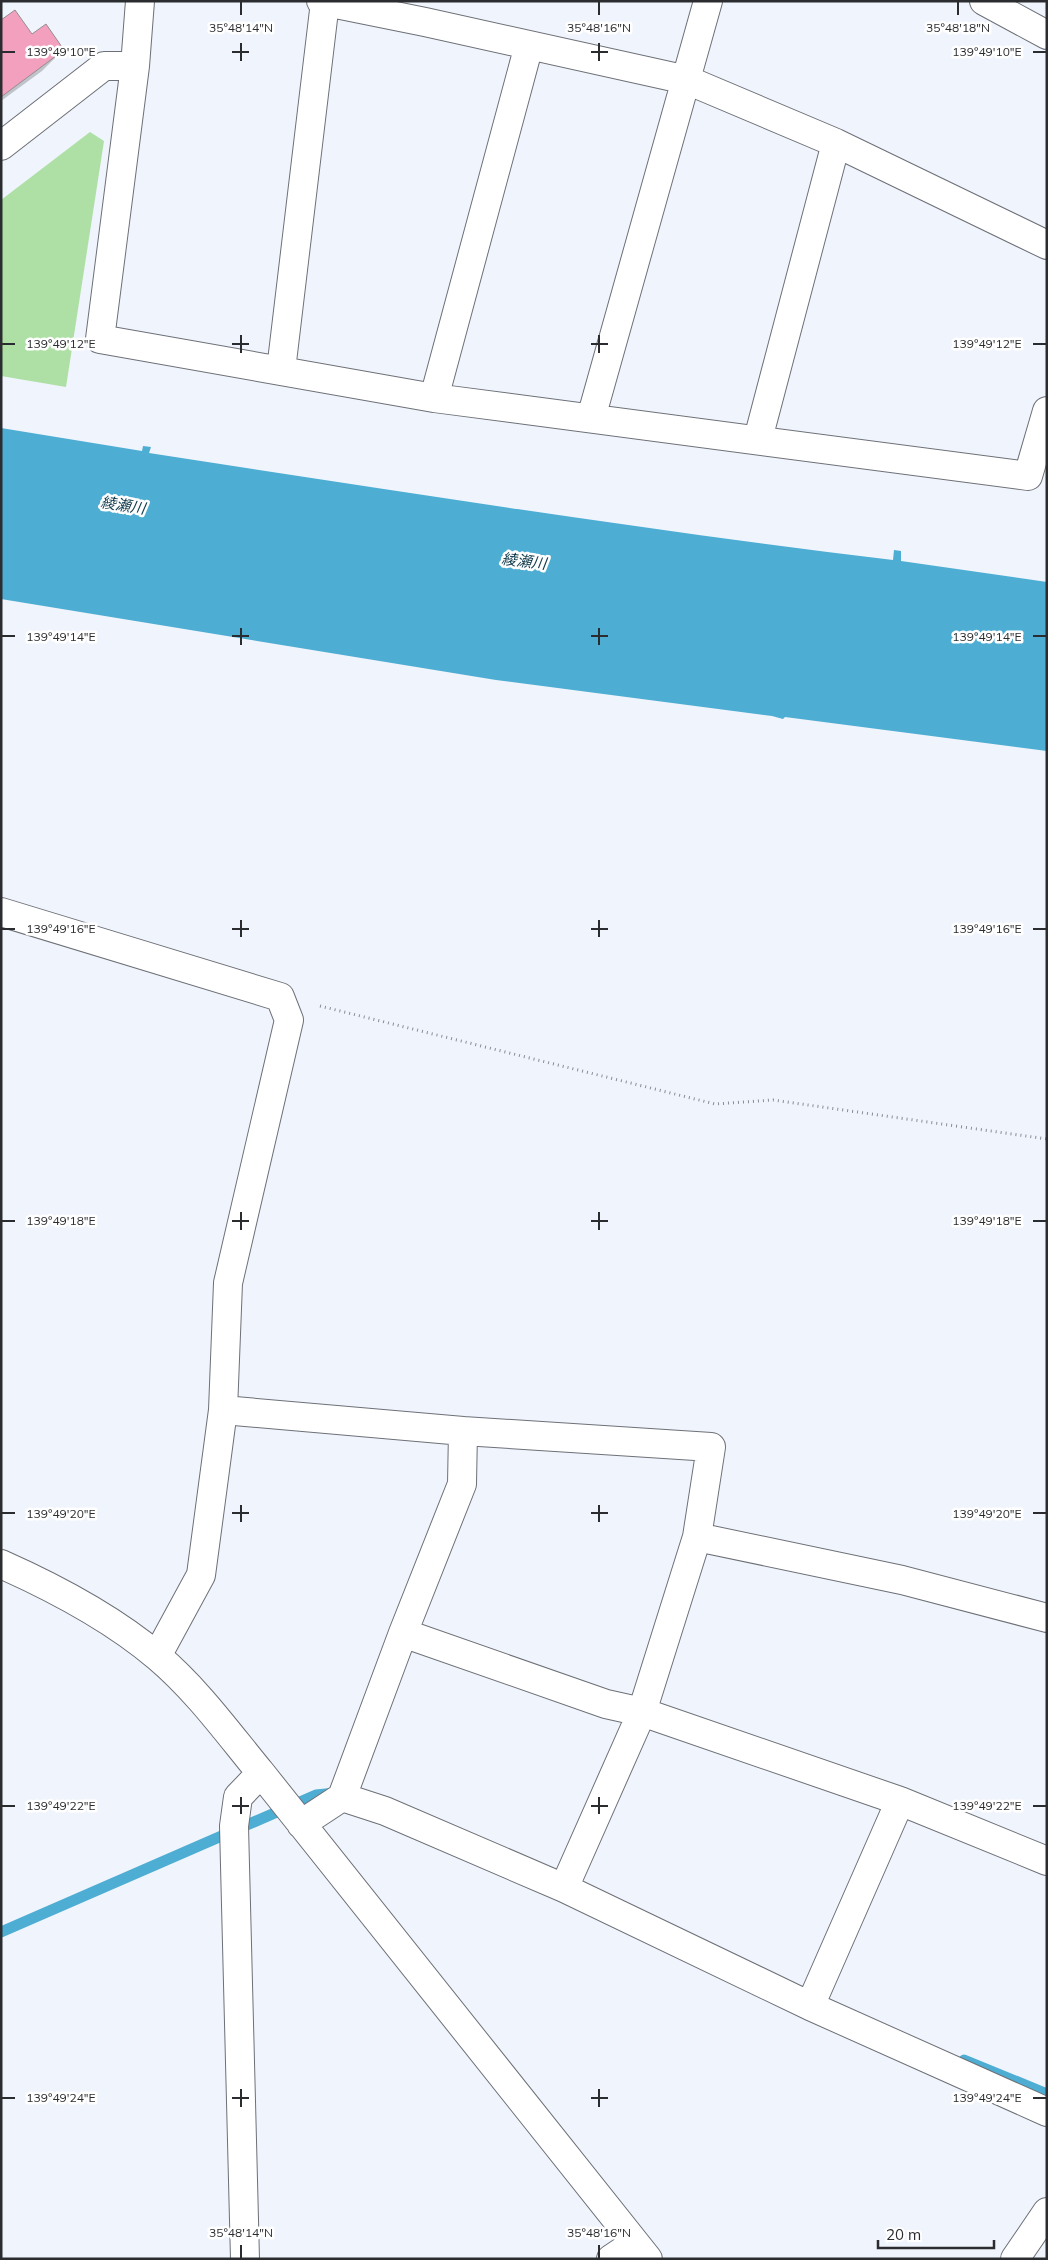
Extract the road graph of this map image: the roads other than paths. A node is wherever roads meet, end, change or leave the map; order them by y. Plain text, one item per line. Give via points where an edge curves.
1 (140, 1) edge
2 (708, 1) edge
3 (984, 1) edge
4 (323, 2) edge
5 (427, 11) edge
6 (1047, 35) edge
7 (529, 45) junction
8 (135, 66) junction
9 (687, 80) junction
10 (836, 143) junction
11 (1, 146) edge
12 (1047, 245) edge
13 (281, 370) junction
14 (434, 398) junction
15 (1047, 411) edge
16 (591, 418) junction
17 (758, 439) junction
18 (1037, 477) edge
19 (1, 912) edge
20 (223, 1410) junction
21 (463, 1431) junction
22 (697, 1537) junction
23 (1, 1564) edge
24 (1047, 1618) edge
25 (403, 1633) junction
26 (157, 1656) junction
27 (642, 1712) junction
28 (261, 1773) junction
29 (342, 1797) junction
30 (900, 1801) junction
31 (301, 1824) junction
32 (1047, 1861) edge
33 (564, 1888) junction
34 (810, 2006) junction
35 (1047, 2112) edge
36 (1047, 2212) edge
37 (642, 2251) edge
38 (245, 2259) edge
39 (611, 2259) edge
40 (1015, 2259) edge

1 - 8 street
2 - 9 street
3 - 6 street
4 - 5 street
4 - 13 street
5 - 7 street
7 - 9 street
7 - 14 street
8 - 11 street via 104,66
8 - 13 street via 100,339
9 - 10 street
9 - 16 street
10 - 12 street
10 - 17 street
13 - 14 street
14 - 16 street
15 - 18 street
16 - 17 street
17 - 18 street
19 - 20 street via 280,996 288,1020 228,1283
20 - 21 street
20 - 26 street via 201,1575
21 - 22 street via 711,1448
21 - 25 street via 462,1484
22 - 24 street via 902,1580
22 - 27 street
23 - 26 street via 103,1617
25 - 27 street via 606,1704
25 - 29 street
26 - 28 street via 198,1696
27 - 30 street
27 - 33 street
28 - 31 street
28 - 38 street via 238,1797 234,1826
29 - 31 street
29 - 33 street via 385,1810
30 - 32 street
30 - 34 street
31 - 37 street
33 - 34 street
34 - 35 street
36 - 40 street
37 - 39 street

